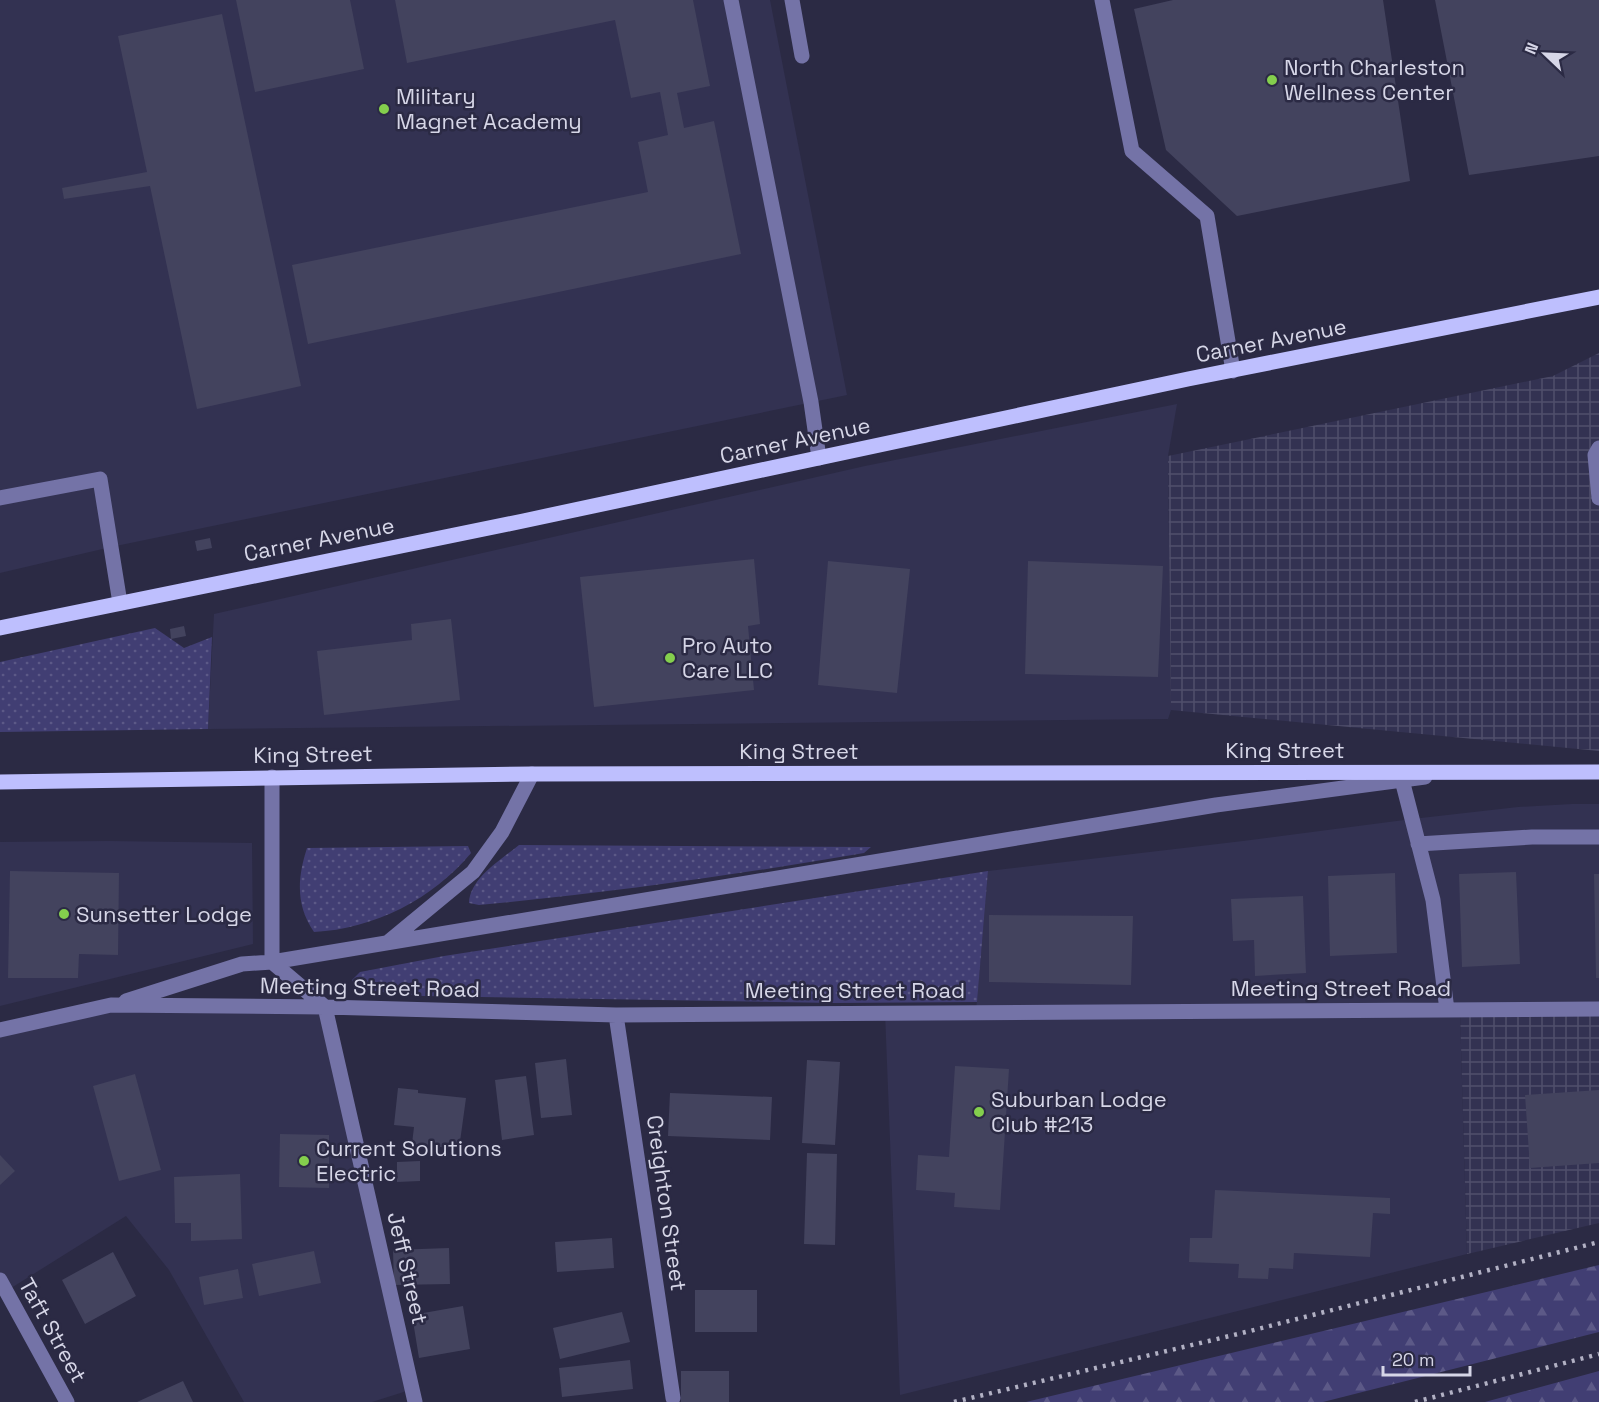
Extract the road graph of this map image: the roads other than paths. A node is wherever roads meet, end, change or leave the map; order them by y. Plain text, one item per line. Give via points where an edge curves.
1 (731, 0) edge
2 (792, 0) edge
3 (1102, 0) edge
4 (802, 56) dead end
5 (1599, 297) edge
6 (1233, 370) junction
7 (1599, 448) edge
8 (819, 458) junction
9 (0, 498) edge
10 (1599, 498) edge
11 (120, 603) junction
12 (0, 628) edge
13 (1576, 771) junction
14 (1599, 772) edge
15 (532, 774) junction
16 (272, 777) junction
17 (1402, 780) junction
18 (0, 782) edge
19 (1599, 837) edge
20 (1418, 844) junction
21 (387, 943) junction
22 (272, 962) junction
23 (111, 1005) junction
24 (325, 1007) junction
25 (1599, 1009) edge
26 (1447, 1010) junction
27 (616, 1015) junction
28 (0, 1030) edge
29 (0, 1280) edge
30 (673, 1398) dead end
31 (67, 1402) edge
32 (416, 1402) edge

1 - 8 street
2 - 4 street
3 - 6 street via 1132,151 1207,216
5 - 6 main road, Carner Avenue
6 - 8 main road, Carner Avenue
7 - 10 street via 1595,455
8 - 11 main road, Carner Avenue
9 - 11 street via 99,479
11 - 12 main road, Carner Avenue
13 - 14 main road, King Street
13 - 15 main road, King Street
13 - 17 street, Meeting Street Road via 1456,774
15 - 16 main road, King Street
15 - 21 street via 502,832 473,872
16 - 18 main road, King Street
16 - 22 street
17 - 20 street
17 - 21 street, Meeting Street Road via 1216,805
19 - 20 street
20 - 26 street via 1433,900
21 - 22 street, Meeting Street Road
22 - 23 street, Meeting Street Road via 242,964
22 - 24 street
23 - 24 street, Meeting Street Road
23 - 28 street, Meeting Street Road
24 - 27 street, Meeting Street Road
24 - 32 street, Jeff Street
25 - 26 street, Meeting Street Road
26 - 27 street, Meeting Street Road
27 - 30 street, Creighton Street
29 - 31 street, Taft Street

